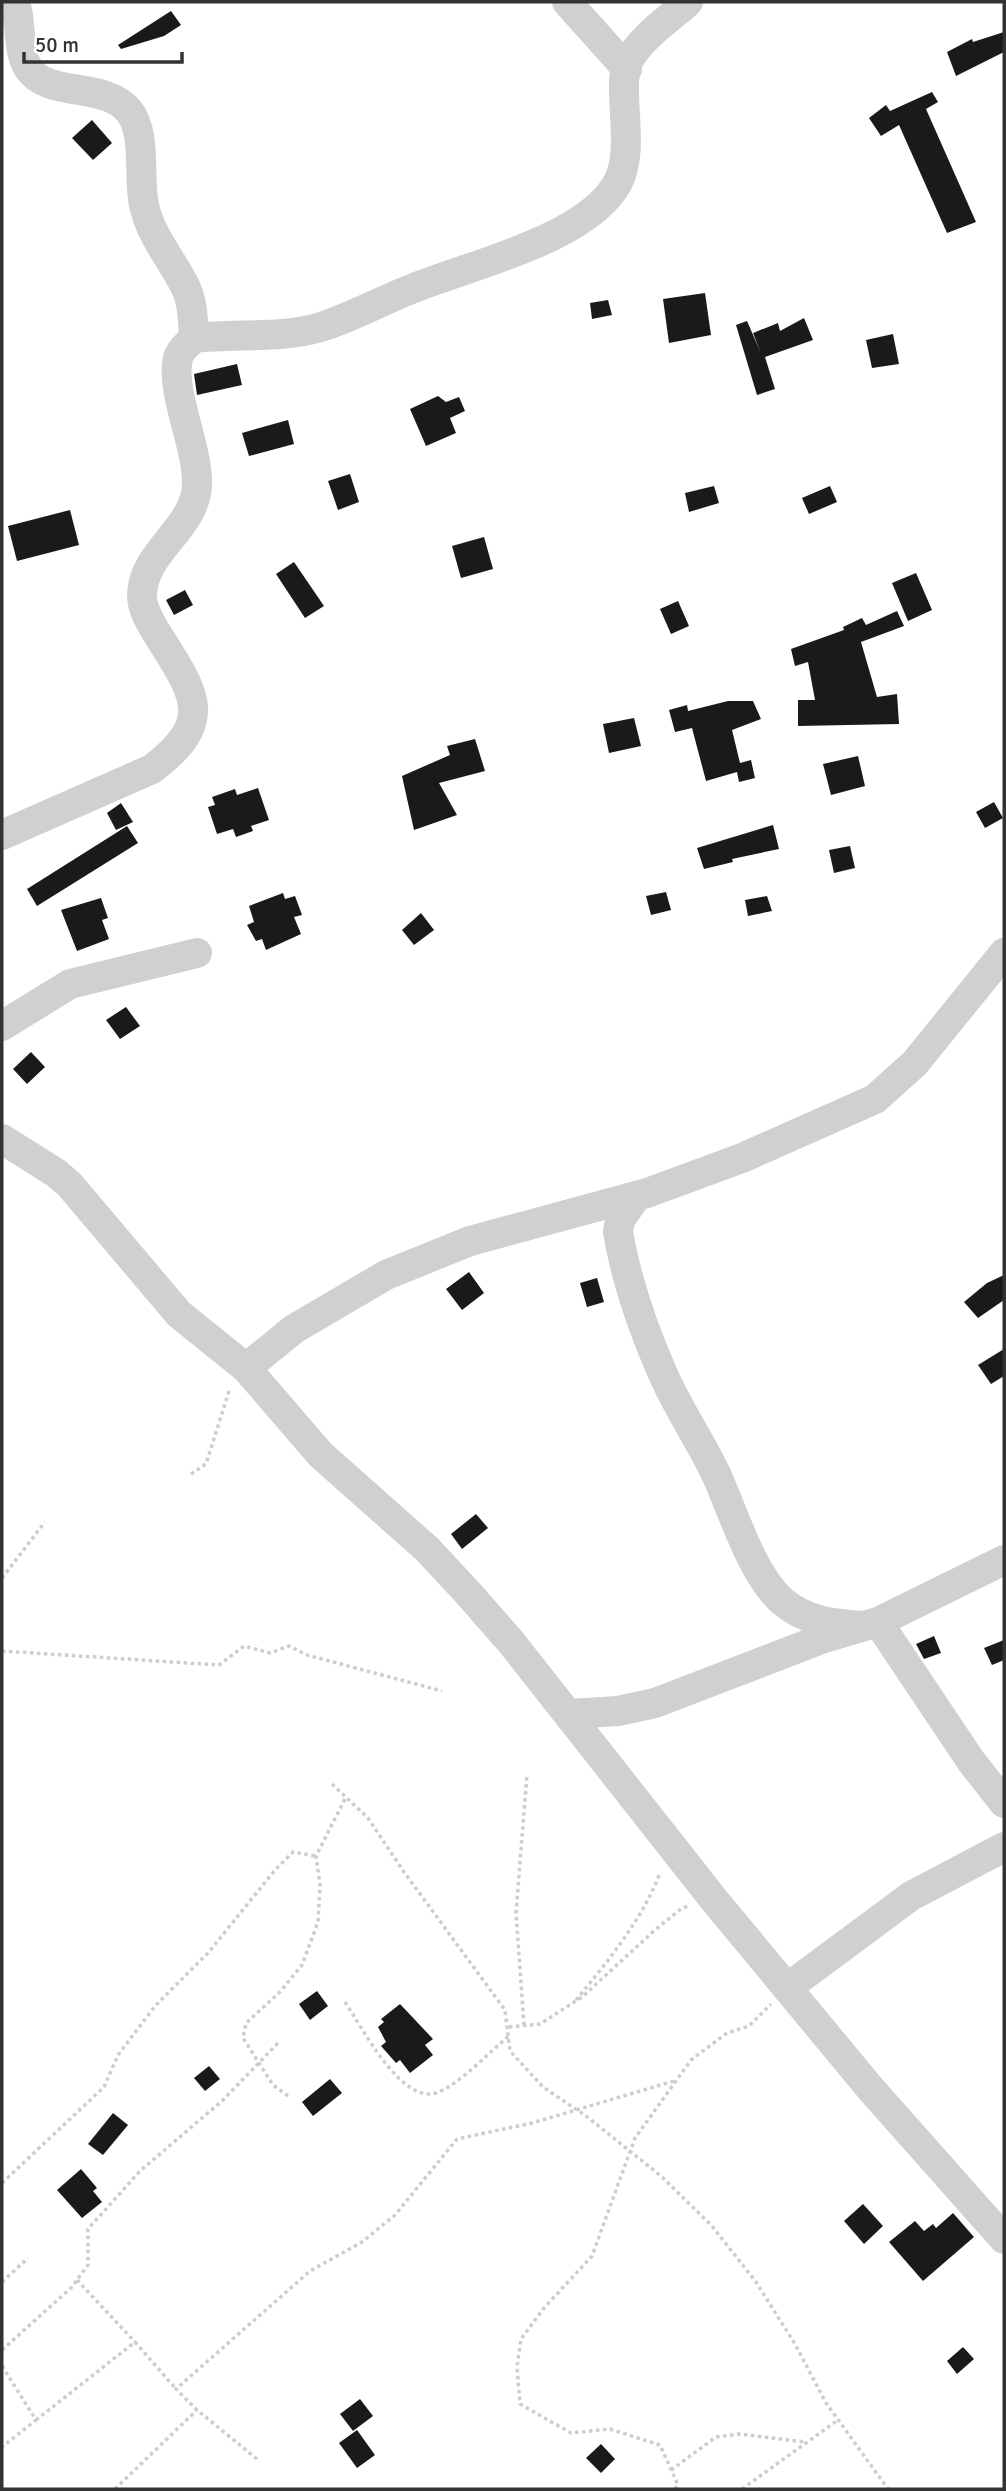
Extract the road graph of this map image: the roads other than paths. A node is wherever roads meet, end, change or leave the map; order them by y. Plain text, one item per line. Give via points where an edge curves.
1 (15, 2) edge
2 (567, 2) edge
3 (688, 2) edge
4 (627, 69) junction
5 (194, 338) junction
6 (2, 835) edge
7 (197, 953) dead end
8 (1004, 953) edge
9 (2, 1026) edge
10 (2, 1139) edge
11 (636, 1197) junction
12 (246, 1367) junction
13 (1004, 1560) edge
14 (870, 1624) junction
15 (569, 1714) junction
16 (1004, 1803) edge
17 (1004, 1847) edge
18 (787, 1988) junction
19 (1004, 2239) edge

1 - 5 street via 27,67 36,78 107,97 121,103 134,118 143,204 162,252 185,287
2 - 4 street
3 - 4 street via 647,39
4 - 5 street via 622,172 606,198 565,229 321,327
5 - 6 street via 178,359 197,475 196,498 187,519 149,569 142,598 154,630 191,692 194,712 187,736 152,769
7 - 9 street via 70,984
8 - 11 street via 915,1063 874,1099 742,1158
10 - 12 street via 69,1184 179,1314
11 - 12 street via 505,1230 386,1275 294,1329
11 - 14 street via 618,1232 641,1312 663,1374 756,1562 781,1600 801,1614 828,1622
12 - 15 street via 321,1455 427,1549 468,1592
13 - 14 street
14 - 15 street via 655,1703
14 - 16 street
15 - 18 street
17 - 18 street via 911,1896
18 - 19 street

